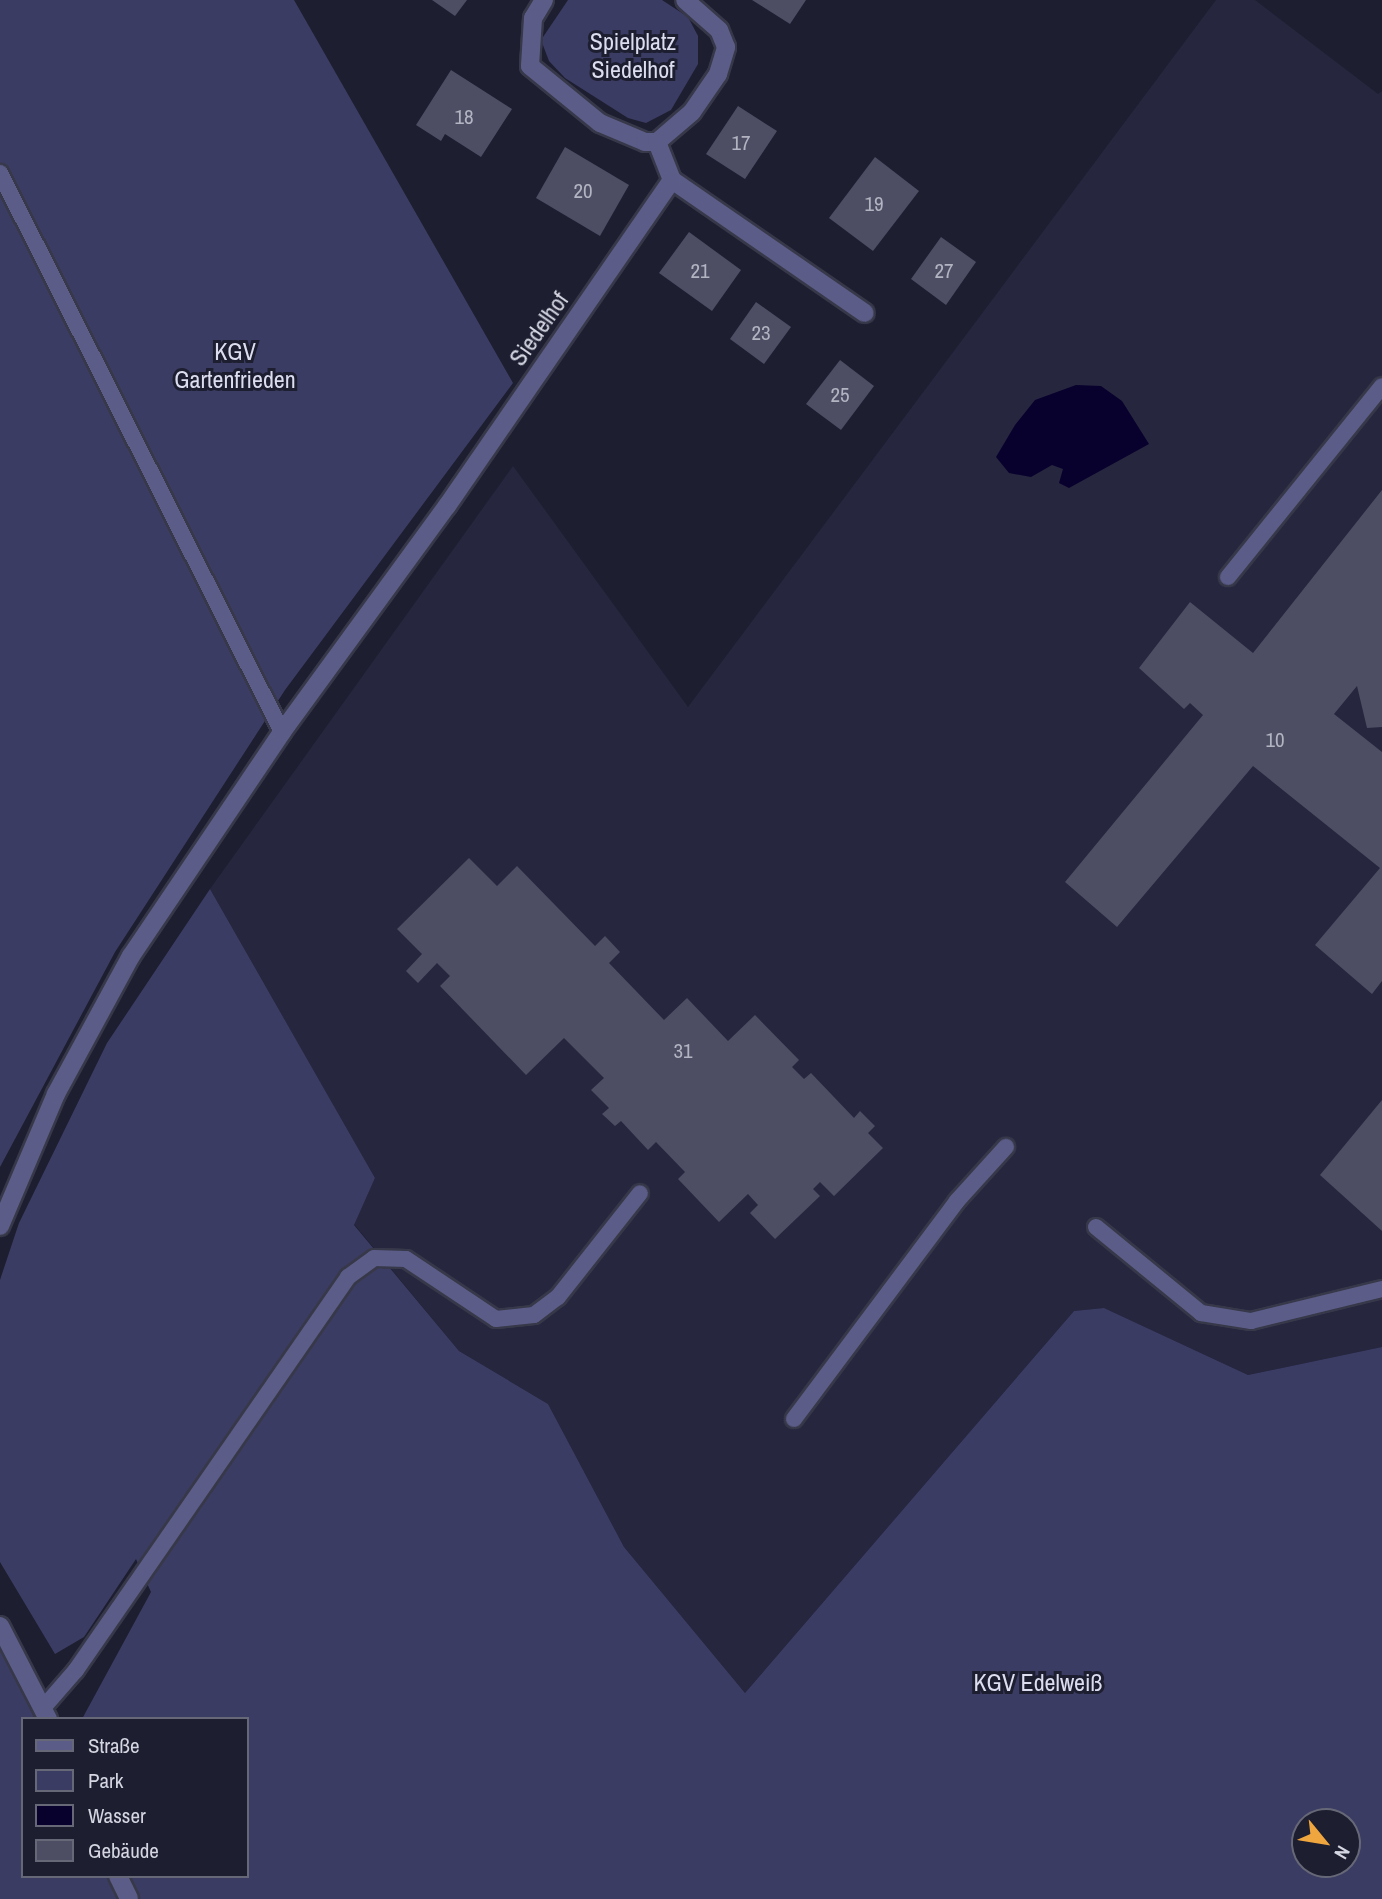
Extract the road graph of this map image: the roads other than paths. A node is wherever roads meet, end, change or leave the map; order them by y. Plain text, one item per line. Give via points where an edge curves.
1 (544, 0) edge
2 (685, 0) edge
3 (657, 142) junction
4 (0, 173) edge
5 (672, 180) junction
6 (865, 313) dead end
7 (1382, 386) edge
8 (1228, 577) dead end
9 (282, 732) junction
10 (1006, 1147) dead end
11 (640, 1193) dead end
12 (0, 1226) edge
13 (1096, 1227) dead end
14 (1382, 1289) edge
15 (794, 1419) dead end
16 (0, 1626) edge
17 (45, 1713) edge
18 (119, 1878) edge
19 (129, 1899) edge

1 - 3 street via 533,18 530,66 600,122 645,142
2 - 3 street via 719,30 726,47 719,74 692,112
3 - 5 street
4 - 9 lane
5 - 6 street
5 - 9 street, Siedelhof via 447,506
7 - 8 lane
9 - 12 street, Siedelhof via 131,956 56,1094
10 - 15 lane via 957,1201
11 - 17 lane via 558,1297 534,1315 496,1319 406,1259 374,1258 348,1277
13 - 14 lane via 1201,1313 1251,1321
16 - 17 street
18 - 19 street

